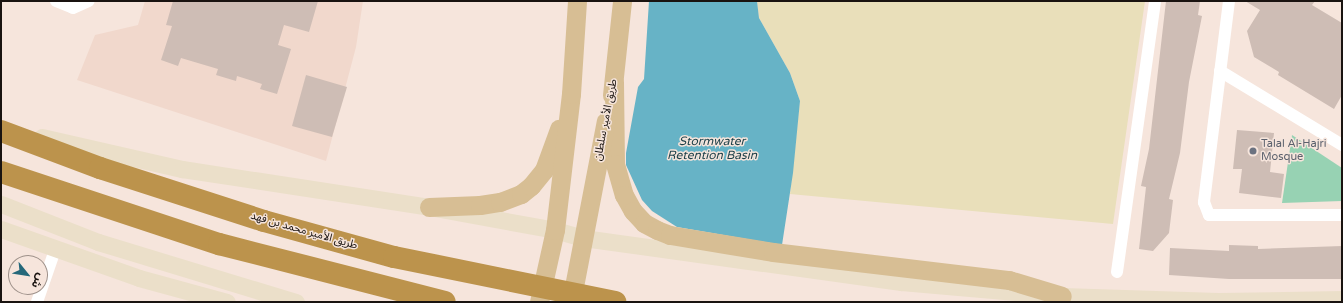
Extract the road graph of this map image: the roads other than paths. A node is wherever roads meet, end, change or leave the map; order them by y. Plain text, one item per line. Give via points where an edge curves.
1 (56, 1) edge
2 (89, 1) edge
3 (577, 1) edge
4 (622, 1) edge
5 (1155, 1) edge
6 (1229, 1) edge
7 (1220, 71) junction
8 (614, 82) junction
9 (571, 94) junction
10 (1, 124) edge
11 (1, 131) edge
12 (1342, 145) edge
13 (1, 172) edge
14 (1, 204) edge
15 (429, 207) junction
16 (1342, 215) edge
17 (1, 229) edge
18 (555, 230) junction
19 (583, 238) junction
20 (55, 250) junction
21 (1117, 272) dead end
22 (1062, 296) junction
23 (1342, 299) edge
24 (37, 302) edge
25 (227, 302) edge
26 (296, 302) edge
27 (445, 302) edge
28 (539, 302) edge
29 (571, 302) edge
30 (615, 302) edge

1 - 2 street via 73,8
3 - 9 main road
4 - 8 main road, طريق الأمير سلطان
5 - 21 street
6 - 7 street
7 - 12 street
7 - 16 street via 1204,202 1209,215
8 - 19 main road, طريق الأمير سلطان
8 - 22 main road via 615,164 624,195 641,219 656,230 670,235 773,252 1009,280
9 - 15 main road via 544,170 521,194 500,202
9 - 18 main road
10 - 15 main road via 58,142 182,169
11 - 30 highway, طريق الأمير محمد بن فهد via 122,176 264,221 394,257
13 - 27 highway via 219,244
14 - 26 main road via 98,242
15 - 18 main road
17 - 20 main road
18 - 19 main road
18 - 28 main road
19 - 22 main road via 901,282
19 - 29 main road, طريق الأمير سلطان
20 - 24 street
20 - 25 main road via 139,278
22 - 23 main road via 1218,301

